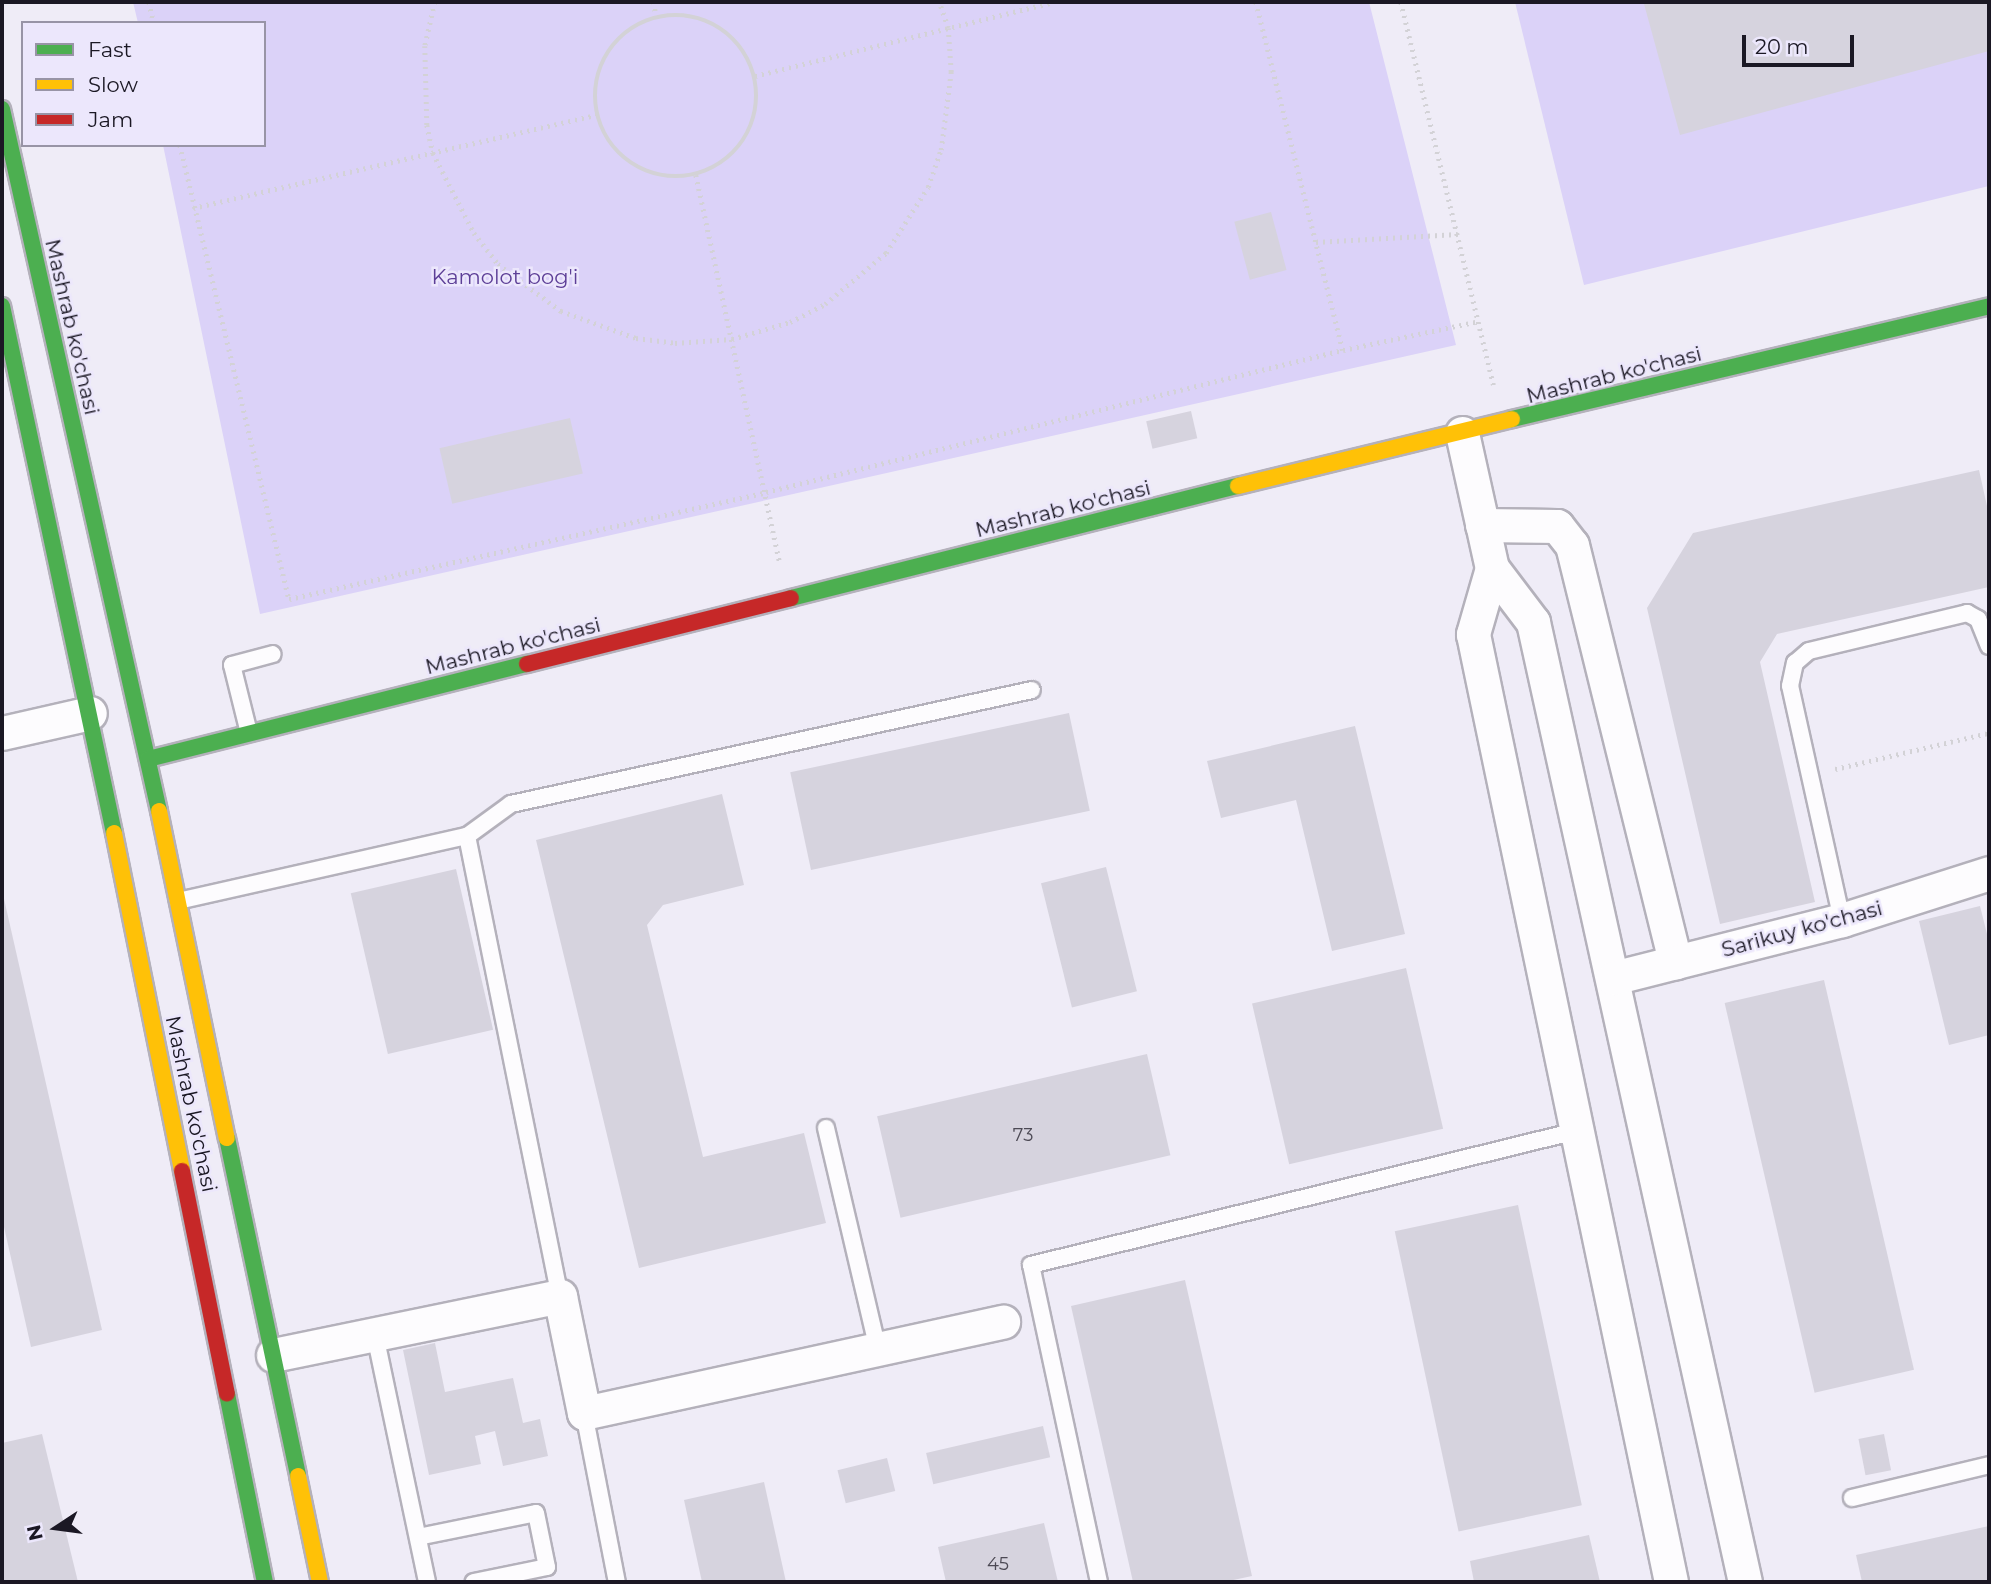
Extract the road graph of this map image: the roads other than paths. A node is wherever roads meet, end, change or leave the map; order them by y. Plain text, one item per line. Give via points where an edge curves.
1 (2, 109) edge
2 (2, 306) edge
3 (1989, 306) edge
4 (1462, 433) junction
5 (1482, 524) junction
6 (1492, 568) junction
7 (1989, 646) edge
8 (273, 654) dead end
9 (1032, 690) dead end
10 (90, 713) junction
11 (2, 733) edge
12 (249, 734) junction
13 (148, 759) junction
14 (467, 836) junction
15 (1989, 873) edge
16 (178, 901) junction
17 (1842, 920) junction
18 (1675, 962) junction
19 (1613, 978) junction
20 (826, 1128) dead end
21 (1576, 1131) junction
22 (560, 1296) junction
23 (1003, 1322) dead end
24 (375, 1335) junction
25 (878, 1350) junction
26 (273, 1356) junction
27 (584, 1413) junction
28 (1989, 1465) edge
29 (1852, 1498) dead end
30 (418, 1537) junction
31 (316, 1565) junction
32 (265, 1582) edge
33 (320, 1582) edge
34 (339, 1582) edge
35 (427, 1582) edge
36 (474, 1582) edge
37 (618, 1582) edge
38 (1100, 1582) edge
39 (1671, 1582) edge
40 (1745, 1582) edge

1 - 13 main road, Mashrab ko'chasi
2 - 10 main road, Mashrab ko'chasi
3 - 4 main road, Mashrab ko'chasi
4 - 5 street
4 - 12 main road, Mashrab ko'chasi
5 - 6 street
5 - 18 street via 1557,526 1573,545
6 - 19 street via 1533,622
6 - 21 street via 1473,634
7 - 17 lane via 1978,620 1967,613 1800,655 1790,686
8 - 12 lane via 232,665
9 - 14 lane via 511,804
10 - 11 street
10 - 32 main road, Mashrab ko'chasi
12 - 13 main road, Mashrab ko'chasi
13 - 16 main road, Mashrab ko'chasi
14 - 16 lane
14 - 22 lane
15 - 17 street, Sarikuy ko'chasi
16 - 26 main road, Mashrab ko'chasi
17 - 18 street, Sarikuy ko'chasi
18 - 19 street, Sarikuy ko'chasi
19 - 40 street
20 - 25 lane
21 - 38 lane via 1031,1265
21 - 39 street
22 - 24 street
22 - 27 street
23 - 25 street
24 - 26 street
24 - 30 lane
25 - 27 street
26 - 31 main road, Mashrab ko'chasi
27 - 37 lane
28 - 29 lane
30 - 35 lane
30 - 36 lane via 536,1513 547,1567
31 - 33 main road, Mashrab ko'chasi
31 - 34 main road

